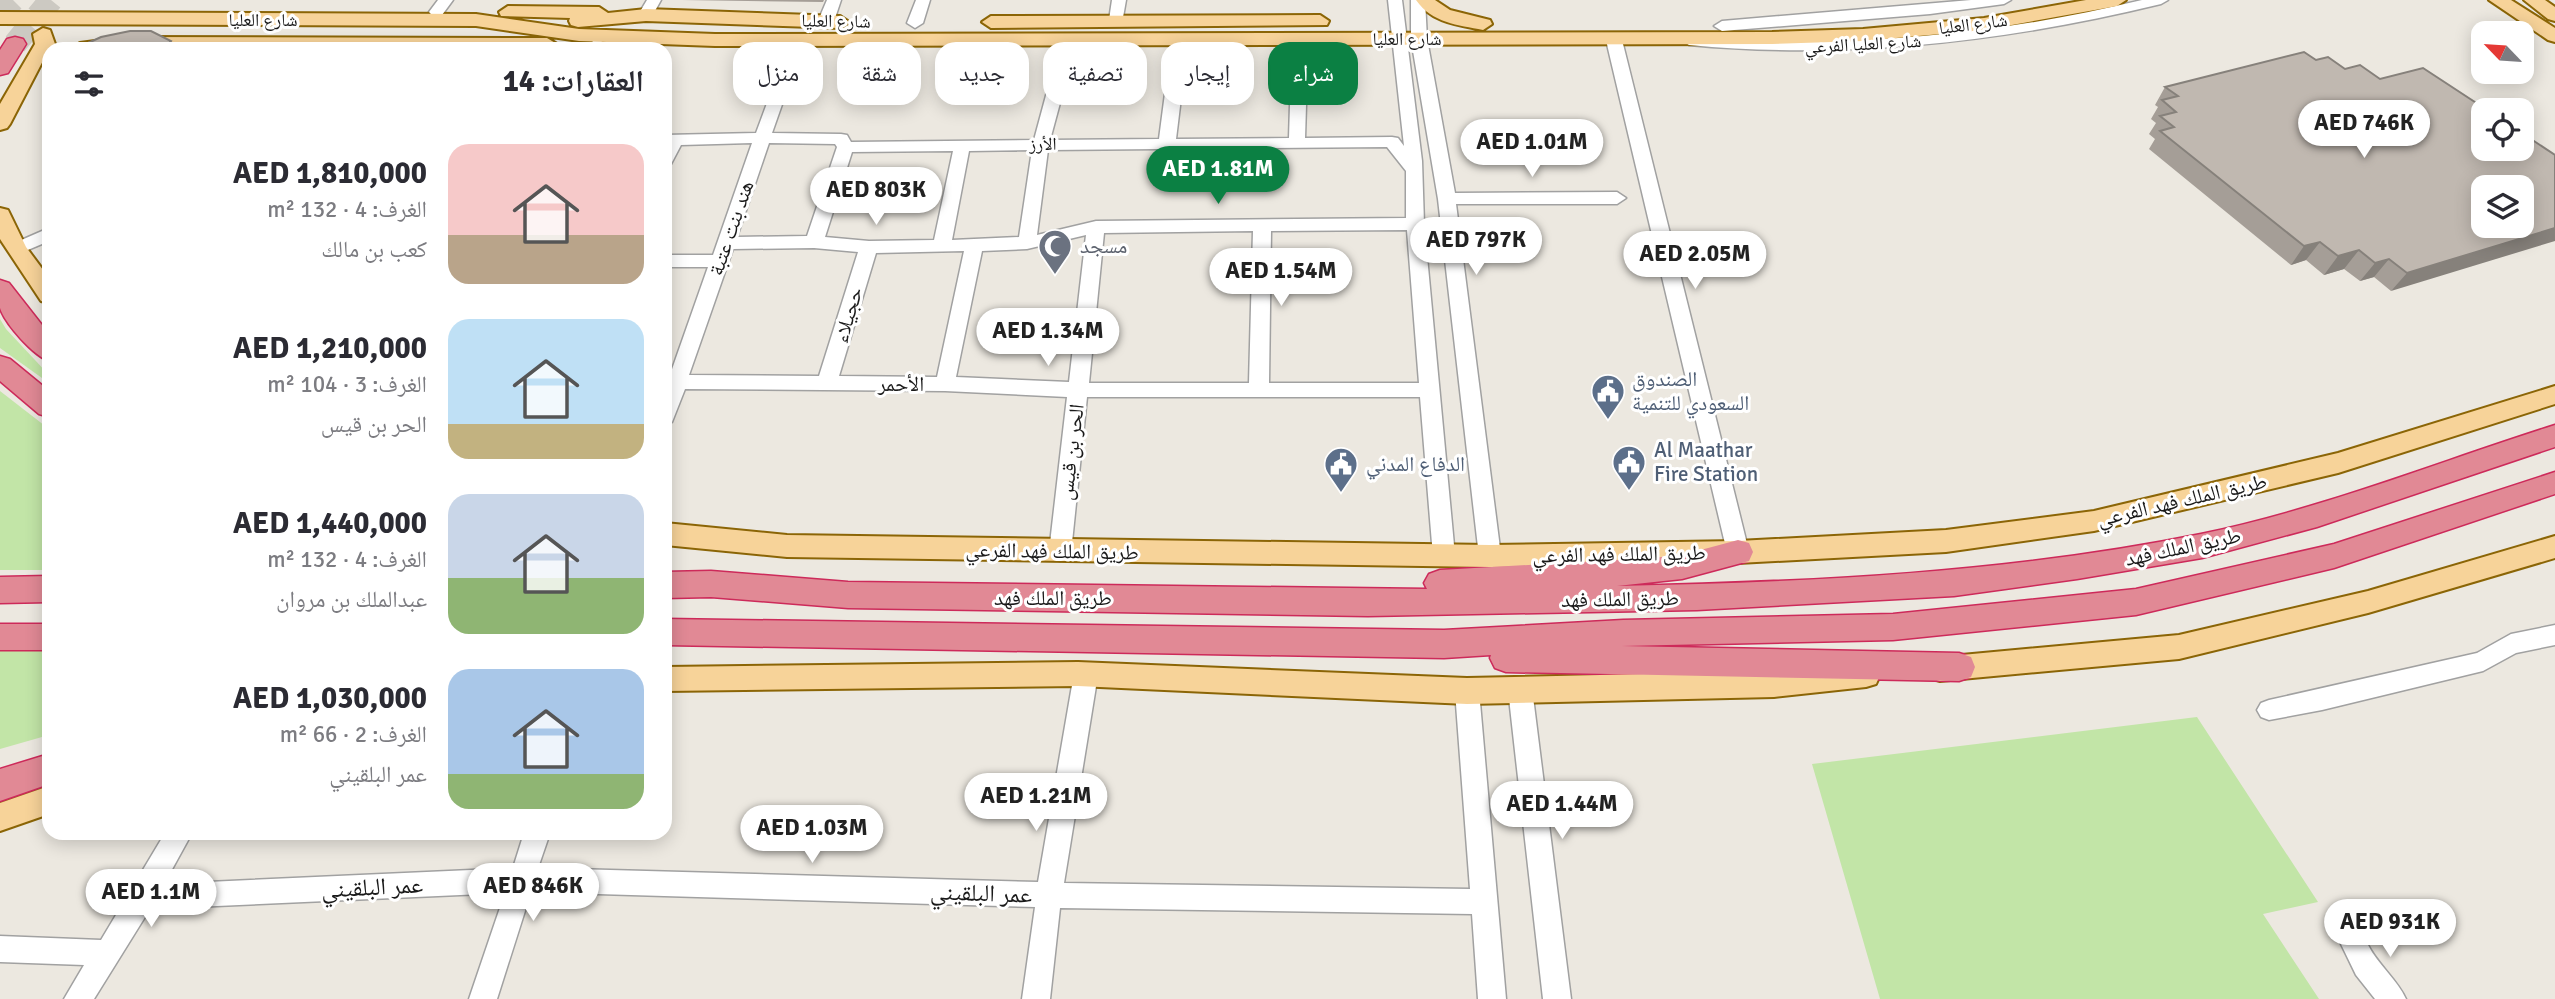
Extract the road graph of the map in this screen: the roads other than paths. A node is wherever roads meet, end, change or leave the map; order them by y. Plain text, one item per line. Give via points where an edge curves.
1 (58, 0) edge
2 (79, 0) edge
3 (89, 0) edge
4 (834, 0) edge
5 (923, 0) edge
6 (1119, 0) edge
7 (1395, 0) edge
8 (1418, 0) edge
9 (1425, 0) edge
10 (1822, 0) edge
11 (2004, 0) edge
12 (2069, 0) edge
13 (2117, 0) edge
14 (2161, 0) edge
15 (2498, 0) edge
16 (2533, 0) edge
17 (0, 6) edge
18 (442, 6) edge
19 (650, 8) edge
20 (2555, 15) edge
21 (0, 18) edge
22 (1829, 18) junction
23 (1117, 20) junction
24 (826, 21) junction
25 (915, 23) junction
26 (1483, 24) junction
27 (37, 26) junction
28 (1722, 26) junction
29 (526, 28) junction
30 (1397, 30) junction
31 (1419, 31) junction
32 (2555, 36) edge
33 (7, 39) edge
34 (797, 39) junction
35 (1300, 39) junction
36 (715, 40) junction
37 (1069, 40) junction
38 (1180, 40) junction
39 (1614, 40) junction
40 (1686, 40) junction
41 (44, 42) edge
42 (672, 43) edge
43 (42, 49) tunnel mouth
44 (0, 68) edge
45 (42, 68) edge
46 (1, 121) edge
47 (761, 138) junction
48 (672, 141) edge
49 (1297, 141) junction
50 (1167, 142) junction
51 (1041, 144) junction
52 (962, 146) junction
53 (845, 147) junction
54 (1413, 165) junction
55 (1442, 168) junction
56 (1617, 198) dead end
57 (1447, 199) junction
58 (0, 215) edge
59 (1415, 224) junction
60 (1262, 225) junction
61 (1096, 227) junction
62 (42, 237) edge
63 (814, 242) junction
64 (727, 243) junction
65 (1027, 243) junction
66 (942, 245) junction
67 (974, 245) junction
68 (869, 247) junction
69 (16, 249) junction
70 (672, 261) edge
71 (719, 261) junction
72 (42, 285) edge
73 (0, 289) edge
74 (42, 344) edge
75 (0, 366) edge
76 (672, 379) edge
77 (672, 382) edge
78 (827, 383) junction
79 (945, 384) junction
80 (1078, 390) junction
81 (1431, 390) junction
82 (1259, 391) junction
83 (2555, 395) edge
84 (42, 401) edge
85 (2555, 436) edge
86 (2555, 483) edge
87 (672, 535) edge
88 (2555, 547) edge
89 (1060, 551) junction
90 (1738, 552) junction
91 (1444, 556) junction
92 (1490, 556) junction
93 (672, 582) edge
94 (42, 589) edge
95 (0, 590) edge
96 (1368, 603) junction
97 (672, 632) edge
98 (2555, 635) edge
99 (42, 637) edge
100 (0, 638) edge
101 (1444, 644) junction
102 (1959, 667) junction
103 (1086, 674) junction
104 (672, 679) edge
105 (1520, 689) junction
106 (1467, 691) junction
107 (2269, 710) dead end
108 (42, 752) edge
109 (0, 764) edge
110 (42, 771) edge
111 (0, 785) edge
112 (42, 802) edge
113 (0, 817) edge
114 (175, 840) edge
115 (535, 840) edge
116 (523, 880) junction
117 (1049, 895) junction
118 (143, 897) junction
119 (1482, 902) junction
120 (2377, 917) dead end
121 (0, 949) edge
122 (108, 953) junction
123 (78, 999) edge
124 (483, 999) edge
125 (1036, 999) edge
126 (1492, 999) edge
127 (1557, 999) edge
128 (2392, 999) edge

1 - 17 main road
2 - 27 main road
3 - 18 main road via 100,11 126,15
4 - 24 street
5 - 25 street
6 - 23 street
7 - 30 street
8 - 31 street
9 - 26 main road via 1433,10 1449,17
10 - 22 street
11 - 22 street, شارع العليا الفرعي
12 - 28 main road, شارع العليا via 1917,21 1834,27
13 - 40 main road, شارع العليا via 1910,32
14 - 40 street, شارع العليا الفرعي via 2043,26 1928,40 1804,48
15 - 32 main road
16 - 20 main road
18 - 19 main road via 581,12
19 - 24 main road, شارع العليا
19 - 29 main road, شارع العليا
21 - 27 main road, شارع العليا
22 - 28 street, شارع العليا الفرعي
23 - 25 main road, شارع العليا
23 - 30 main road, شارع العليا
24 - 25 main road, شارع العليا
26 - 28 main road, شارع العليا
26 - 31 main road, شارع العليا
27 - 29 main road, شارع العليا via 476,20
27 - 33 main road, شارع العليا
27 - 41 main road
29 - 36 main road, شارع العليا via 579,35
30 - 31 main road, شارع العليا
30 - 35 main road, شارع العليا
30 - 54 street
31 - 39 main road, شارع العليا
31 - 55 street
33 - 44 highway
34 - 36 main road, شارع العليا
34 - 37 main road, شارع العليا
34 - 47 street, هند بنت عتبة
35 - 38 main road, شارع العليا
35 - 49 street
36 - 42 main road
37 - 38 main road, شارع العليا
37 - 51 street
38 - 50 street
39 - 40 main road, شارع العليا
39 - 90 street
43 - 46 main road
45 - 46 main road
47 - 48 street, الأرز
47 - 53 street, الأرز via 841,139
47 - 64 street, هند بنت عتبة
49 - 50 street, الأرز
49 - 54 street, الأرز via 1392,142
50 - 51 street, الأرز
51 - 52 street, الأرز
51 - 65 street
52 - 53 street, الأرز
52 - 66 street
53 - 63 street
54 - 55 street via 1426,156
54 - 59 street
55 - 57 street
56 - 57 street
57 - 92 street
58 - 69 main road
59 - 60 street
59 - 81 street
60 - 61 street
60 - 82 street
61 - 65 street
61 - 80 street, الحر بن قيس
62 - 69 street
63 - 64 street
63 - 68 street
64 - 71 street, هند بنت عتبة
65 - 67 street
66 - 67 street
66 - 68 street
67 - 79 street
68 - 78 street, حجيلاء
69 - 72 main road
70 - 71 street
71 - 76 street, هند بنت عتبة
73 - 74 highway
75 - 84 highway
77 - 78 street, الأحمر
78 - 79 street, الأحمر
79 - 80 street, الأحمر
80 - 82 street, الأحمر
80 - 89 street, الحر بن قيس
81 - 82 street, الأحمر
81 - 91 street
83 - 90 main road, طريق الملك فهد الفرعي via 2337,463 2094,521 1946,541
85 - 96 highway, طريق الملك فهد via 2304,518 2202,546 2077,567 1954,583 1827,591
86 - 101 highway, طريق الملك فهد via 2334,556 2136,602 1893,627 1623,633
87 - 89 main road, طريق الملك فهد الفرعي via 787,545
88 - 102 main road via 2368,601 2179,647
89 - 91 main road, طريق الملك فهد الفرعي
90 - 92 main road, طريق الملك فهد الفرعي
90 - 96 highway via 1651,571 1406,585
91 - 92 main road, طريق الملك فهد الفرعي
93 - 96 highway, طريق الملك فهد via 848,595
94 - 95 highway
97 - 101 highway, طريق الملك فهد
98 - 107 street via 2511,644 2483,661
99 - 100 highway
101 - 102 highway via 1507,658
102 - 105 main road via 1774,684
103 - 104 main road
103 - 106 main road
103 - 117 street
105 - 106 main road
105 - 127 street
106 - 119 street
108 - 109 highway
110 - 111 highway
112 - 113 main road
114 - 118 street
115 - 116 street
116 - 117 street, عمر البلقيني
116 - 118 street, عمر البلقيني
116 - 124 street
117 - 119 street, عمر البلقيني
117 - 125 street
118 - 122 street
119 - 126 street
120 - 128 street via 2353,942 2365,966
121 - 122 street
122 - 123 street

